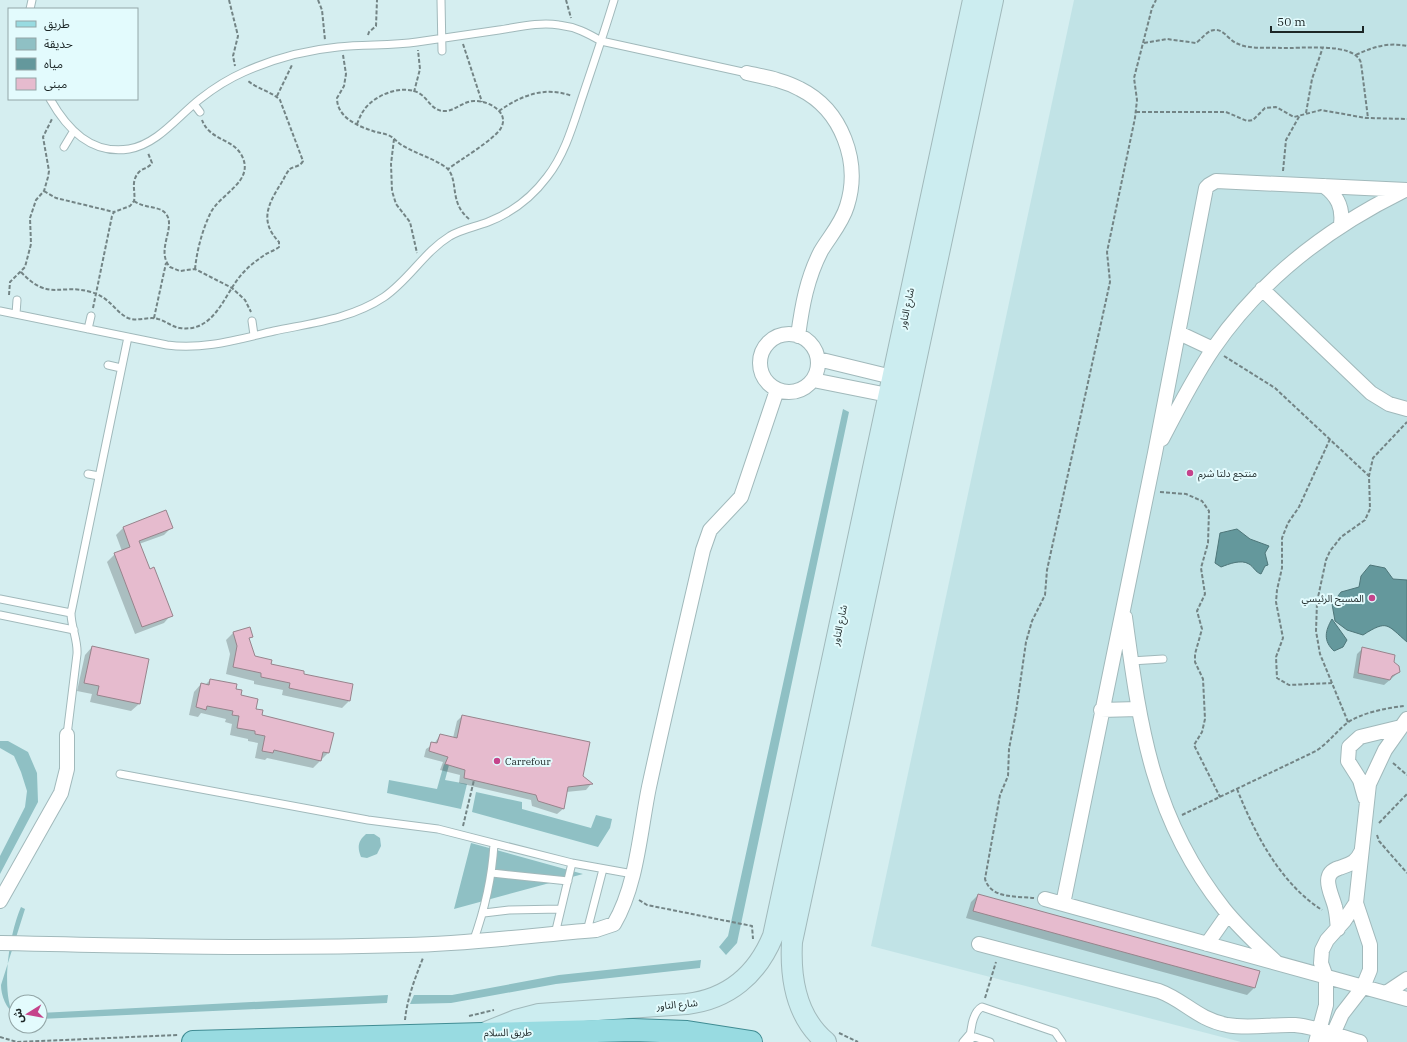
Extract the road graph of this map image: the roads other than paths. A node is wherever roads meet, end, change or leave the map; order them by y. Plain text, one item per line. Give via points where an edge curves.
1 (441, 0) edge
2 (614, 0) edge
3 (973, 0) edge
4 (994, 0) edge
5 (441, 39) junction
6 (602, 41) junction
7 (442, 51) dead end
8 (747, 73) joint
9 (51, 100) edge
10 (194, 104) junction
11 (200, 112) road end
12 (73, 132) junction
13 (64, 147) dead end
14 (1324, 186) junction
15 (1406, 190) edge
16 (928, 206) junction
17 (948, 212) junction
18 (1341, 224) junction
19 (1262, 289) junction
20 (17, 300) dead end
21 (3, 311) edge
22 (16, 314) junction
23 (91, 316) road end
24 (252, 321) road end
25 (88, 329) junction
26 (1179, 333) junction
27 (254, 336) junction
28 (798, 336) junction
29 (128, 337) junction
30 (1213, 349) junction
31 (818, 359) junction
32 (108, 365) dead end
33 (121, 368) junction
34 (813, 380) junction
35 (890, 386) junction
36 (777, 390) junction
37 (1407, 409) edge
38 (1155, 453) junction
39 (88, 474) dead end
40 (99, 476) junction
41 (0, 599) edge
42 (1124, 606) junction
43 (71, 613) junction
44 (0, 615) edge
45 (74, 630) junction
46 (1163, 659) dead end
47 (1131, 661) junction
48 (1138, 709) junction
49 (1102, 710) junction
50 (1404, 723) edge
51 (67, 735) joint
52 (120, 774) dead end
53 (1366, 800) junction
54 (494, 844) junction
55 (1361, 852) junction
56 (572, 863) junction
57 (603, 869) junction
58 (492, 873) junction
59 (633, 874) junction
60 (568, 881) junction
61 (1045, 899) road end
62 (0, 901) edge
63 (780, 903) junction
64 (1356, 903) junction
65 (1062, 904) junction
66 (799, 907) junction
67 (561, 909) junction
68 (484, 913) junction
69 (1228, 914) junction
70 (1337, 923) junction
71 (587, 931) junction
72 (556, 934) junction
73 (473, 942) junction
74 (0, 943) edge
75 (979, 944) dead end
76 (1207, 944) junction
77 (1277, 963) junction
78 (1326, 977) junction
79 (1407, 979) edge
80 (1363, 987) junction
81 (1386, 993) junction
82 (1407, 999) edge
83 (486, 1032) junction
84 (831, 1037) edge
85 (1325, 1037) edge
86 (187, 1038) edge
87 (969, 1039) edge
88 (751, 1042) edge
89 (963, 1042) edge
90 (990, 1042) edge
91 (1062, 1042) edge
92 (1360, 1042) edge

1 - 5 lane
2 - 6 lane
3 - 16 main road, شارع التاور
4 - 17 main road, شارع التاور
5 - 6 lane via 536,24 571,27
5 - 7 lane
5 - 10 lane via 338,47 297,54 240,74 222,83
6 - 8 lane
6 - 27 lane via 562,153 547,178 532,194 514,208 443,240 396,288 361,310 337,318
8 - 28 street via 790,84 821,104 843,135 850,159 851,184 846,208 809,279
9 - 12 lane
10 - 11 lane
10 - 12 lane via 145,144 128,149 107,148 87,141
12 - 13 lane
14 - 15 street
14 - 18 street via 1334,195 1340,206
14 - 26 street via 1216,181 1209,185 1205,193
15 - 18 street
16 - 17 main road
16 - 35 main road, شارع التاور
17 - 66 main road, شارع التاور
18 - 19 street via 1297,257
19 - 30 street
19 - 37 street via 1371,393 1389,404
20 - 22 lane
21 - 22 lane
22 - 25 lane
23 - 25 lane
24 - 27 lane
25 - 29 lane
26 - 30 street
26 - 38 street
27 - 29 lane via 190,347
28 - 31 street via 811,345
28 - 36 street via 779,336 764,348 760,367 763,376
29 - 33 lane
30 - 38 street
31 - 34 street
31 - 35 street
32 - 33 lane
33 - 40 lane
34 - 35 street
34 - 36 street via 808,386 794,392
35 - 63 main road, شارع التاور
36 - 59 street via 741,496 710,530 703,550 649,788
38 - 42 street
39 - 40 lane
40 - 43 lane
41 - 43 lane
42 - 47 street
42 - 49 street
43 - 45 lane
44 - 45 lane
45 - 51 lane via 78,654
46 - 47 lane
47 - 48 street
48 - 49 street
48 - 69 street via 1152,772 1170,820 1194,865
49 - 65 street
50 - 53 street via 1382,755 1369,784
50 - 53 street via 1360,737 1349,746 1348,761 1360,780
51 - 62 street via 67,769 61,792
52 - 54 lane via 368,820 438,829
53 - 55 street
54 - 56 lane
54 - 58 lane
55 - 64 street
55 - 70 street via 1355,861 1337,868 1328,878
56 - 57 lane
56 - 60 lane
57 - 59 lane
57 - 71 lane
58 - 60 lane
58 - 68 lane
59 - 71 street via 621,912 614,924
60 - 67 lane
61 - 65 street
63 - 66 main road
63 - 83 main road, شارع التاور via 773,936 762,958 748,977 729,991 709,1000 687,1004 539,1014
64 - 70 street
64 - 80 street via 1371,953 1370,970
65 - 76 street
66 - 84 main road, شارع التاور via 792,942 793,983 807,1023
67 - 68 lane
67 - 72 lane
68 - 73 lane
69 - 76 street
69 - 77 street
70 - 78 street via 1322,950 1321,963
71 - 72 street
72 - 73 street
73 - 74 street via 284,948
75 - 85 street via 1159,991 1193,1012 1227,1025 1295,1025
76 - 77 street
77 - 78 street
78 - 80 street
78 - 85 street
79 - 81 street
80 - 81 street
80 - 85 street
81 - 82 street
83 - 86 main road, طريق السلام
83 - 88 main road, طريق السلام via 660,1030
85 - 92 street
87 - 89 lane
87 - 90 lane
87 - 91 lane via 977,1011 982,1007 1056,1032

